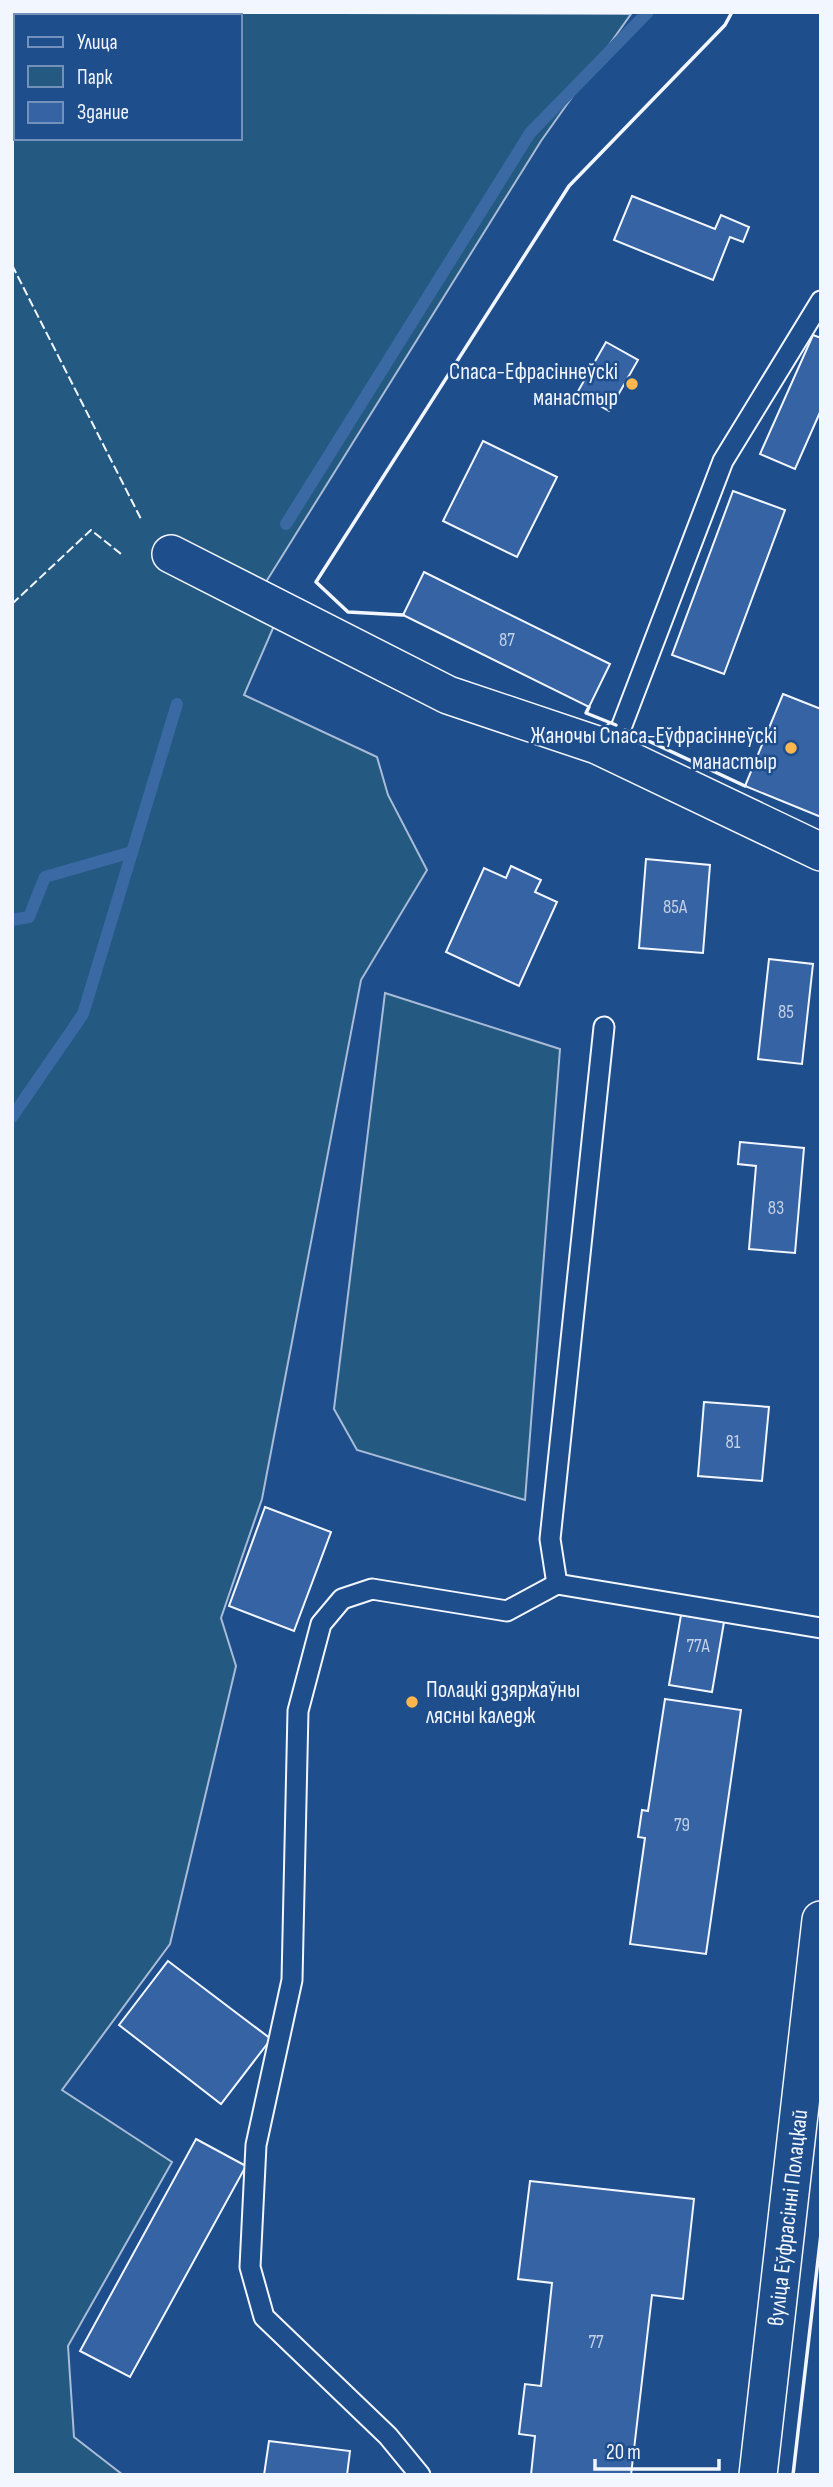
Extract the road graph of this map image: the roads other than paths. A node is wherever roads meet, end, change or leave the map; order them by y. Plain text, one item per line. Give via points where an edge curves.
1 (821, 301) edge
2 (171, 554) dead end
3 (597, 745) junction
4 (821, 852) edge
5 (604, 1027) dead end
6 (557, 1584) junction
7 (821, 1628) edge
8 (821, 1920) edge
9 (420, 2475) edge
10 (758, 2475) edge

1 - 3 lane via 723,461 621,728
2 - 3 street via 448,695
3 - 4 street
5 - 6 lane via 550,1539
6 - 7 lane
6 - 9 lane via 507,1611 372,1589 342,1599 321,1623 298,1711 292,1980 256,2145 250,2267 264,2317 388,2436
8 - 10 street, вуліца Еўфрасінні Полацкай

